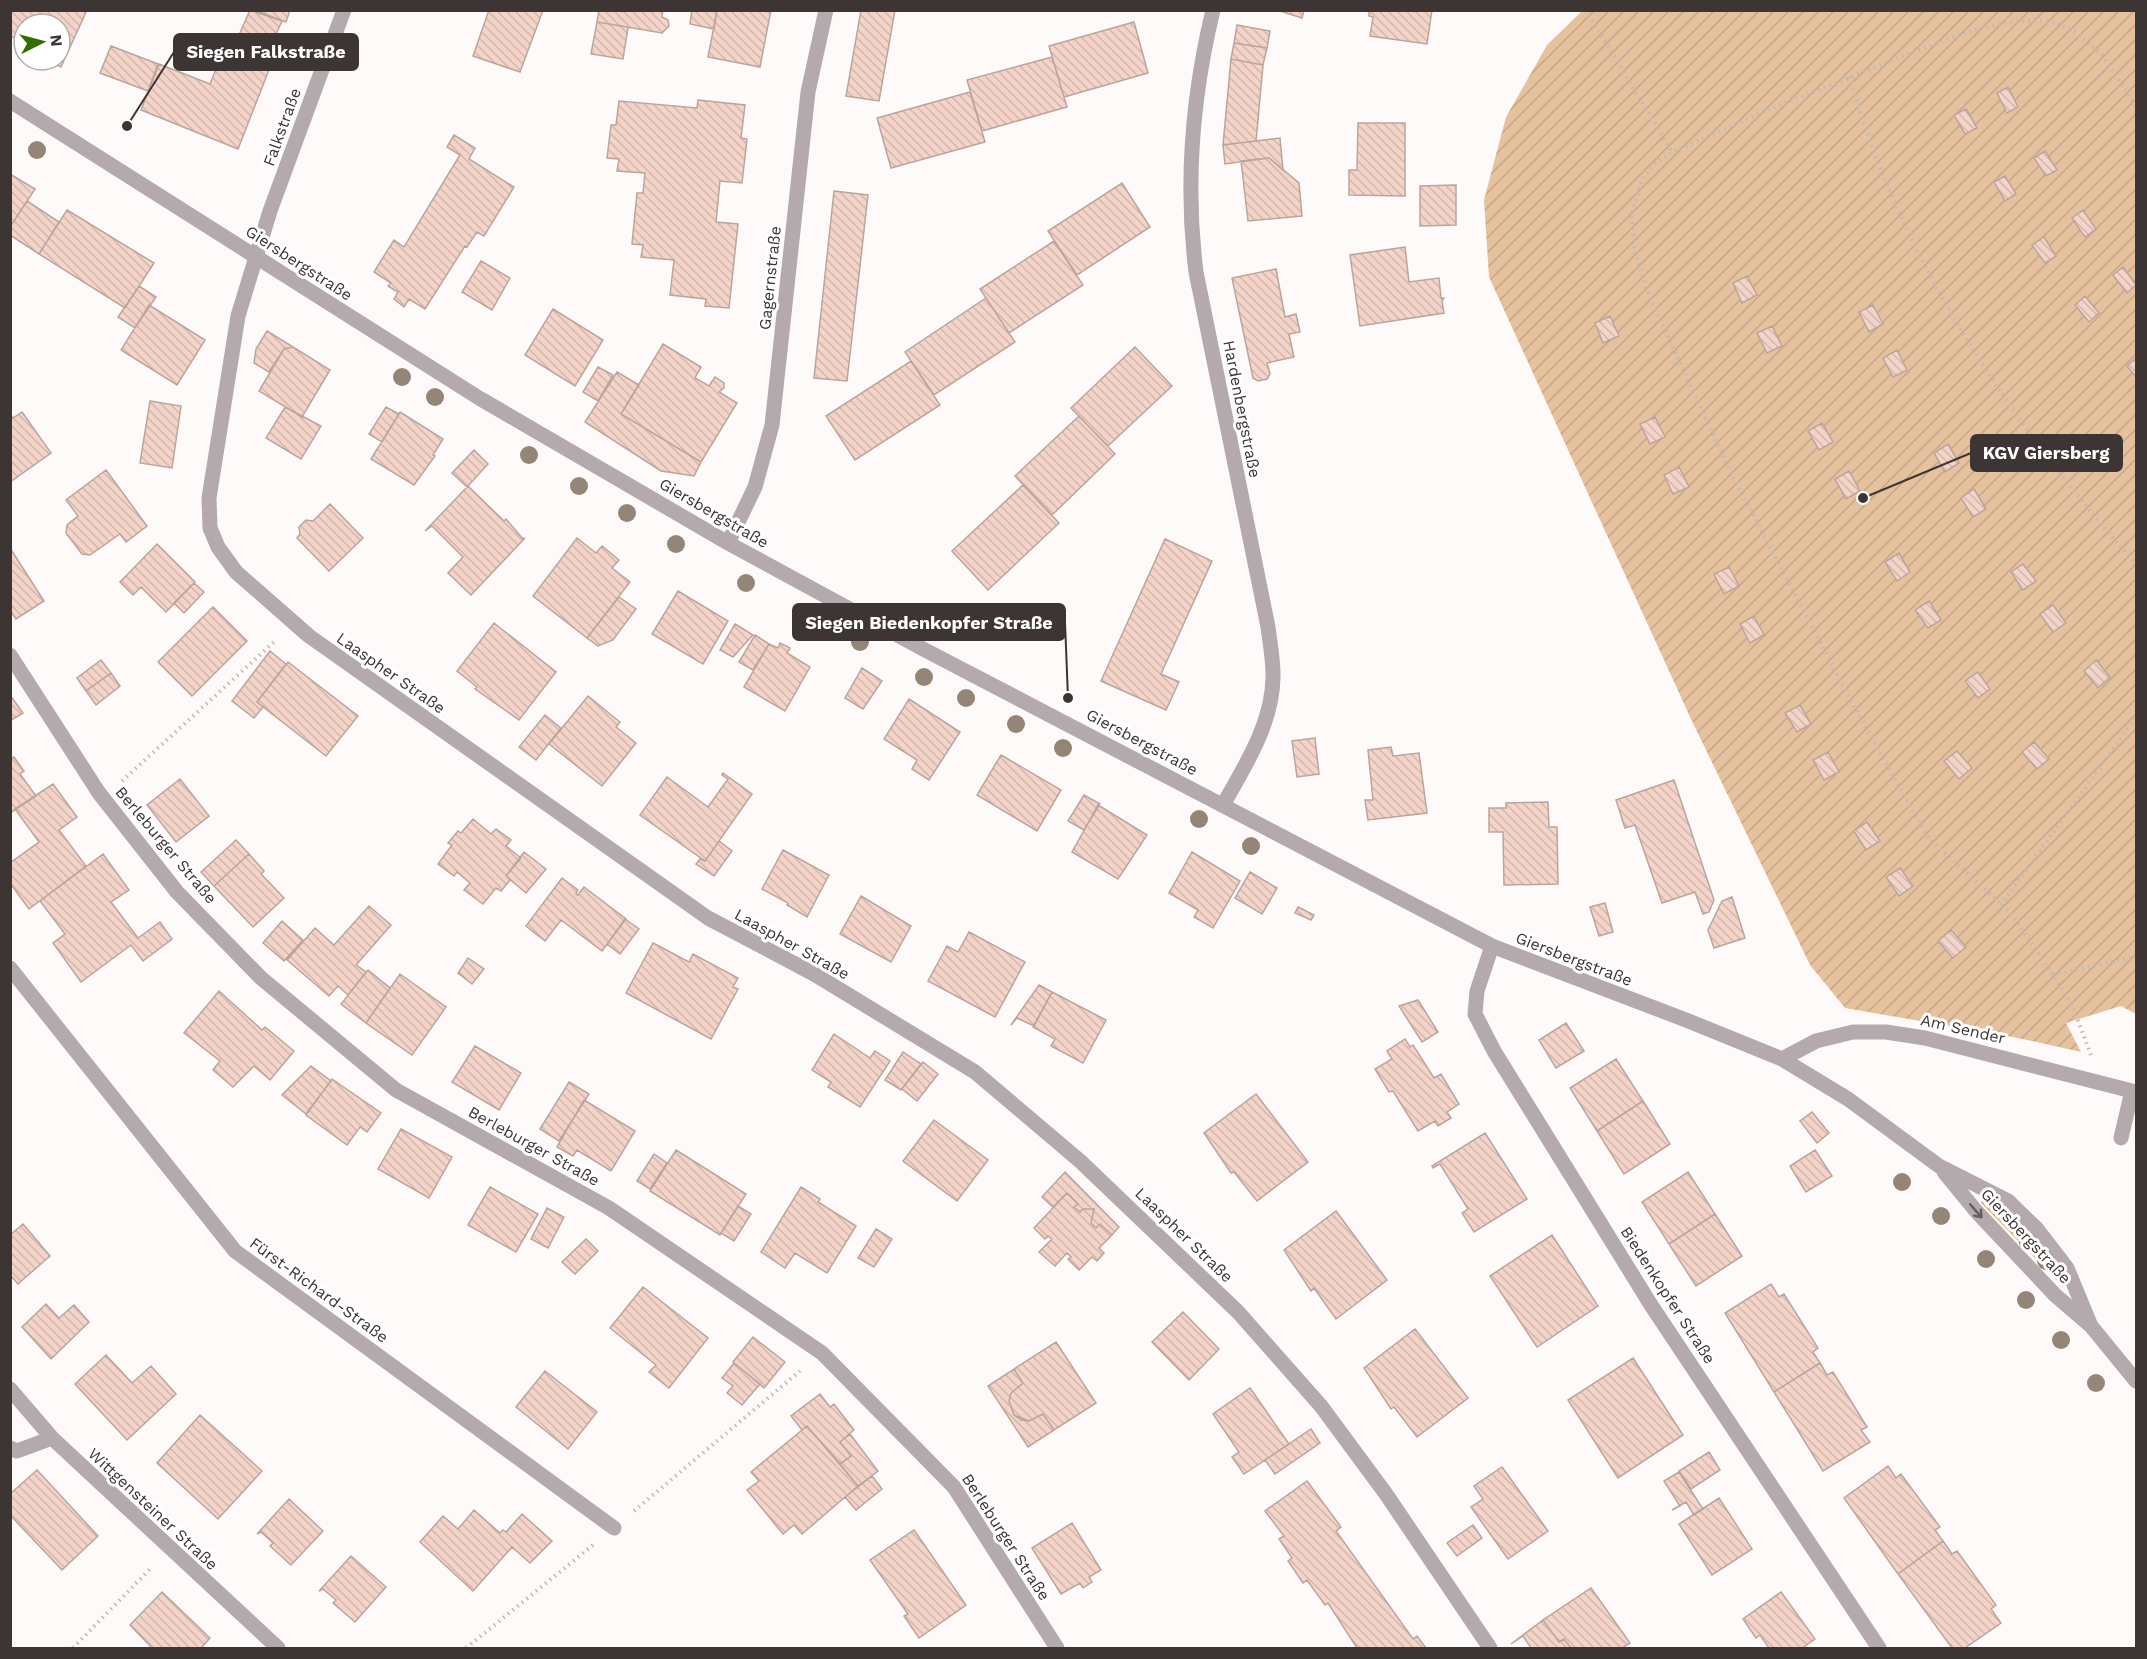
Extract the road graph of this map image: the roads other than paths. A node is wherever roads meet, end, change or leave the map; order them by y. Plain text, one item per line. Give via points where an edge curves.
1 (344, 10) edge
2 (826, 10) edge
3 (1213, 10) edge
4 (10, 101) edge
5 (255, 256) junction
6 (728, 543) junction
7 (10, 655) edge
8 (1223, 805) junction
9 (1492, 946) junction
10 (10, 968) edge
11 (1782, 1059) junction
12 (2134, 1091) edge
13 (2121, 1138) dead end
14 (1939, 1166) junction
15 (2091, 1326) junction
16 (2136, 1381) edge
17 (10, 1389) edge
18 (52, 1438) junction
19 (10, 1448) edge
20 (614, 1528) dead end
21 (278, 1648) edge
22 (1057, 1648) edge
23 (1490, 1648) edge
24 (1879, 1648) edge

1 - 5 street, Falkstraße
2 - 6 street, Gagernstraße via 808,92 772,425 755,487
3 - 8 street, Hardenbergstraße via 1195,112 1189,220 1196,272 1268,627 1273,676 1265,721
4 - 5 street, Giersbergstraße
5 - 6 street, Giersbergstraße via 479,398
5 - 23 street, Laaspher Straße via 238,316 209,498 210,528 236,572 309,636 708,918 814,974 975,1072 1080,1161 1238,1312 1321,1406
6 - 8 street, Giersbergstraße
7 - 22 street, Berleburger Straße via 99,793 177,892 261,978 396,1089 609,1208 822,1353 954,1486
8 - 9 street, Giersbergstraße
9 - 11 street, Giersbergstraße
9 - 24 street, Biedenkopfer Straße via 1476,991 1475,1014 1494,1051 1651,1305
10 - 20 street, Fürst-Richard-Straße via 235,1251
11 - 12 street, Am Sender via 1816,1041 1852,1032 1886,1032 1925,1038
11 - 14 street, Giersbergstraße via 1848,1099
12 - 13 street
14 -> 15 street, Giersbergstraße via 2055,1295
14 - 15 street, Giersbergstraße via 2008,1201 2037,1228 2067,1268
15 - 16 street, Giersbergstraße
17 - 18 street, Wittgensteiner Straße
18 - 19 street via 17,1451
18 - 21 street, Wittgensteiner Straße

